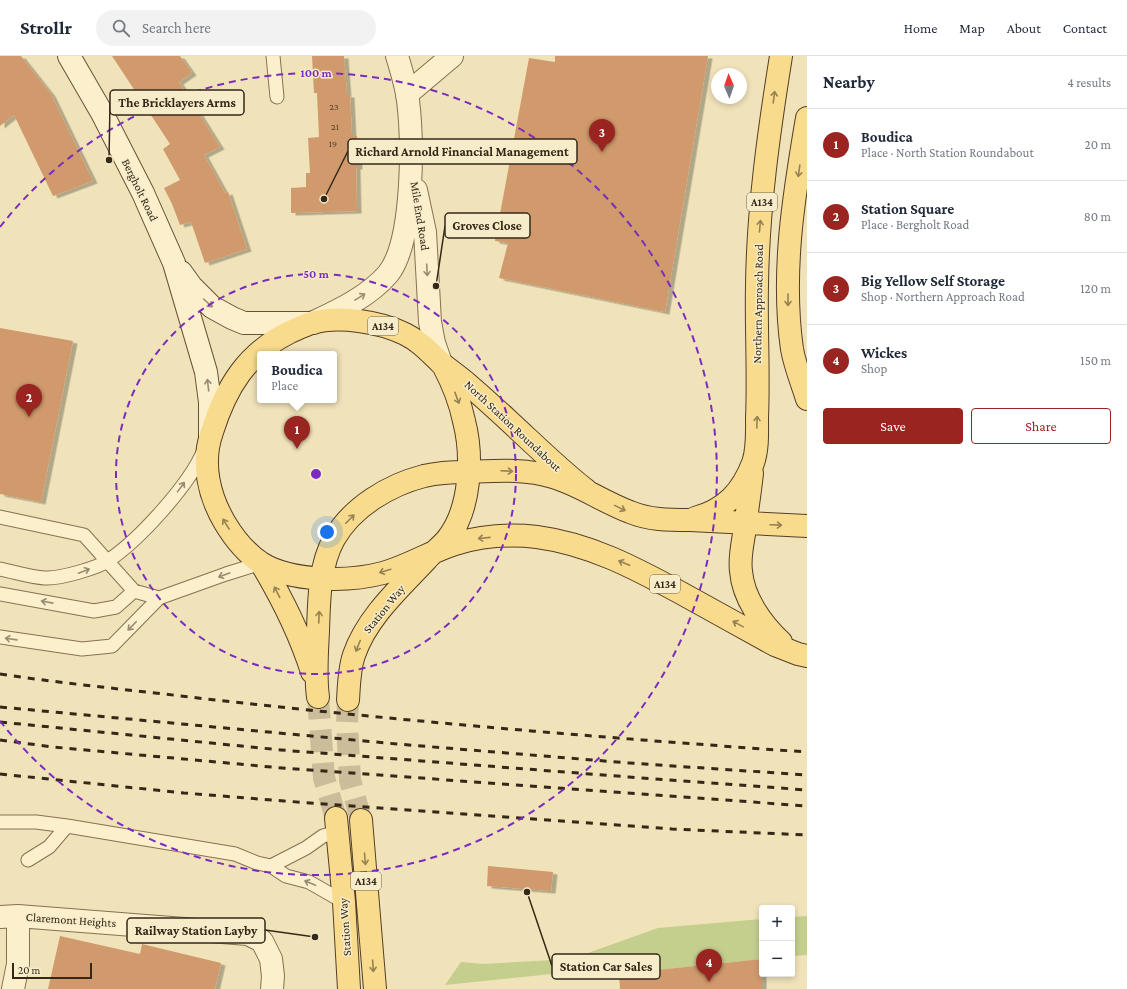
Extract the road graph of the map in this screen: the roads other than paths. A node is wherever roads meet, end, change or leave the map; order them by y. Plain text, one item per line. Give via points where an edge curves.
1 (70, 56) edge
2 (273, 56) edge
3 (397, 56) edge
4 (452, 56) edge
5 (780, 56) edge
6 (407, 94) junction
7 (278, 97) dead end
8 (807, 118) edge
9 (411, 163) junction
10 (174, 263) junction
11 (313, 322) junction
12 (792, 350) junction
13 (261, 351) edge
14 (257, 354) edge
15 (441, 363) junction
16 (807, 383) edge
17 (807, 399) edge
18 (210, 438) junction
19 (754, 461) junction
20 (468, 472) junction
21 (586, 490) junction
22 (0, 517) edge
23 (690, 520) junction
24 (745, 523) junction
25 (807, 526) edge
26 (434, 551) junction
27 (108, 561) junction
28 (261, 563) junction
29 (0, 569) edge
30 (322, 578) junction
31 (134, 591) junction
32 (0, 594) edge
33 (159, 598) junction
34 (0, 637) edge
35 (802, 655) edge
36 (348, 700) tunnel mouth
37 (361, 820) tunnel mouth
38 (0, 822) edge
39 (337, 825) joint
40 (67, 826) junction
41 (28, 860) dead end
42 (272, 866) junction
43 (344, 902) junction
44 (9, 916) edge
45 (13, 989) edge
46 (272, 989) edge
47 (349, 989) edge
48 (374, 989) edge

1 - 10 street, Bergholt Road via 102,113
2 - 7 lane
3 - 6 street, Mile End Road
4 - 6 street
19 -> 5 main road, Northern Approach Road / A134 via 758,405 757,283 760,231
6 - 9 street, Mile End Road
8 -> 12 main road, A134 via 788,258 788,311
11 -> 9 street, Mile End Road via 367,293 388,273 404,238
9 -> 15 street, Mile End Road via 425,232 430,322
10 -> 11 street, Bergholt Road via 204,300 232,318 244,323
18 -> 10 street, Bergholt Road via 210,402 206,372
11 - 13 main road, North Station Roundabout / A134 via 278,338
11 - 15 main road, North Station Roundabout / A134 via 331,320 382,325 424,346
12 - 16 street
12 - 17 main road, A134
14 - 18 main road, North Station Roundabout / A134 via 230,386 219,409
15 -> 20 main road, North Station Roundabout / A134 via 462,413 468,442
15 - 21 main road, North Station Roundabout / A134 via 470,385 565,474
27 -> 18 lane via 138,536 176,495 201,459
28 -> 18 main road, North Station Roundabout / A134 via 235,538 212,499 208,478
19 - 23 main road, Northern Approach Road / A134 via 746,481 721,507
19 - 24 main road, A134
20 -> 21 main road, North Station Roundabout / A134 via 528,472 552,477
20 - 26 main road, North Station Roundabout / A134 via 467,493 456,526 448,539
30 -> 20 main road, North Station Roundabout / A134 via 334,540 344,524 369,501 424,476
21 -> 23 main road, North Station Roundabout / A134 via 630,512 649,518
22 - 27 lane via 84,535
23 - 24 main road, A134
24 -> 25 main road, A134
24 - 35 main road, A134 via 740,572 746,593 766,628
26 -> 30 main road, North Station Roundabout / A134 via 409,564 382,573 342,580
35 -> 26 main road, North Station Roundabout / A134 via 775,645 634,568 593,550 523,536 479,538
26 -> 36 main road, Station Way / A134 via 386,603 362,634 353,657
29 -> 27 lane via 46,578 77,573
27 - 31 lane
28 - 30 main road, North Station Roundabout / A134 via 294,575
28 - 30 main road, A134 via 306,652 317,691
28 -> 33 lane
31 -> 32 lane via 116,608 94,611
31 - 33 lane
33 -> 34 lane via 112,646 82,649
37 -> 48 main road, Station Way / A134
38 - 40 lane via 36,822
39 - 42 lane via 306,848
39 - 43 main road, Station Way / A134
40 - 41 lane via 49,847
40 - 42 lane via 235,854
43 -> 42 lane via 309,882 286,876
43 - 47 main road, Station Way / A134
44 - 45 street, Claremont Heights via 18,964
44 - 46 street, Claremont Heights via 248,934 262,941 271,959

